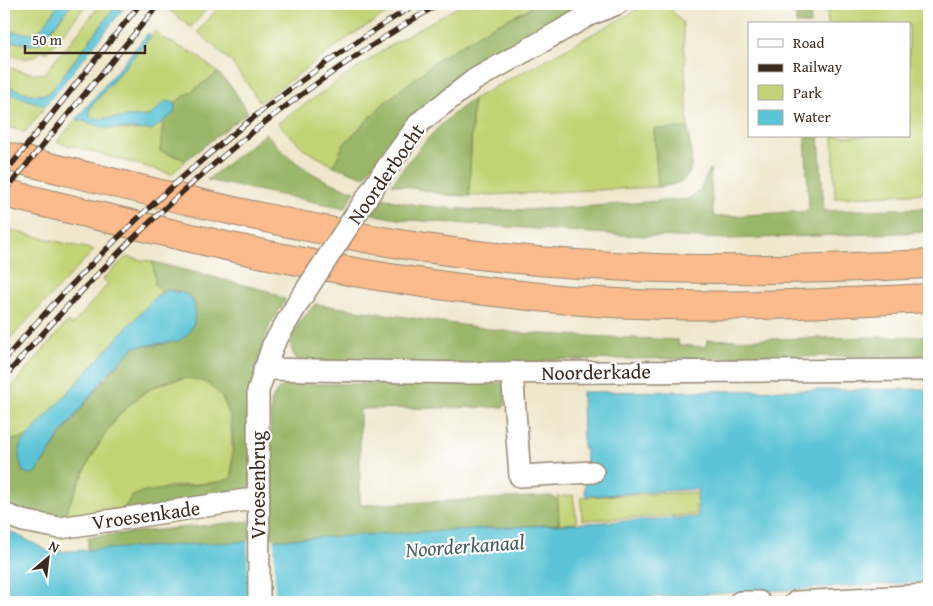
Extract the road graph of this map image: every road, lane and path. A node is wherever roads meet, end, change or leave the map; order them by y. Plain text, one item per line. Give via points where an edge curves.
1 (616, 4) edge
2 (4, 156) edge
3 (4, 193) edge
4 (929, 264) edge
5 (929, 298) edge
6 (264, 370) junction
7 (929, 370) edge
8 (512, 372) junction
9 (593, 472) dead end
10 (259, 498) junction
11 (4, 514) edge
12 (929, 595) edge
13 (259, 602) edge
14 (740, 602) edge
15 (759, 602) edge
16 (796, 602) edge

1 - 6 street, Noorderbocht, bridge via 589,15 474,80 420,122 299,301 273,345
2 - 4 highway via 278,221 476,254 560,263 700,270
3 - 5 highway via 340,270 541,297 707,305 788,305
6 - 8 street, Noorderkade
6 - 10 street, Vroesenbrug via 258,391
7 - 8 street, Noorderkade
8 - 9 street via 520,476
10 - 11 street, Vroesenkade via 60,528
10 - 13 street, Vroesenbrug
12 - 16 street
14 - 15 street

